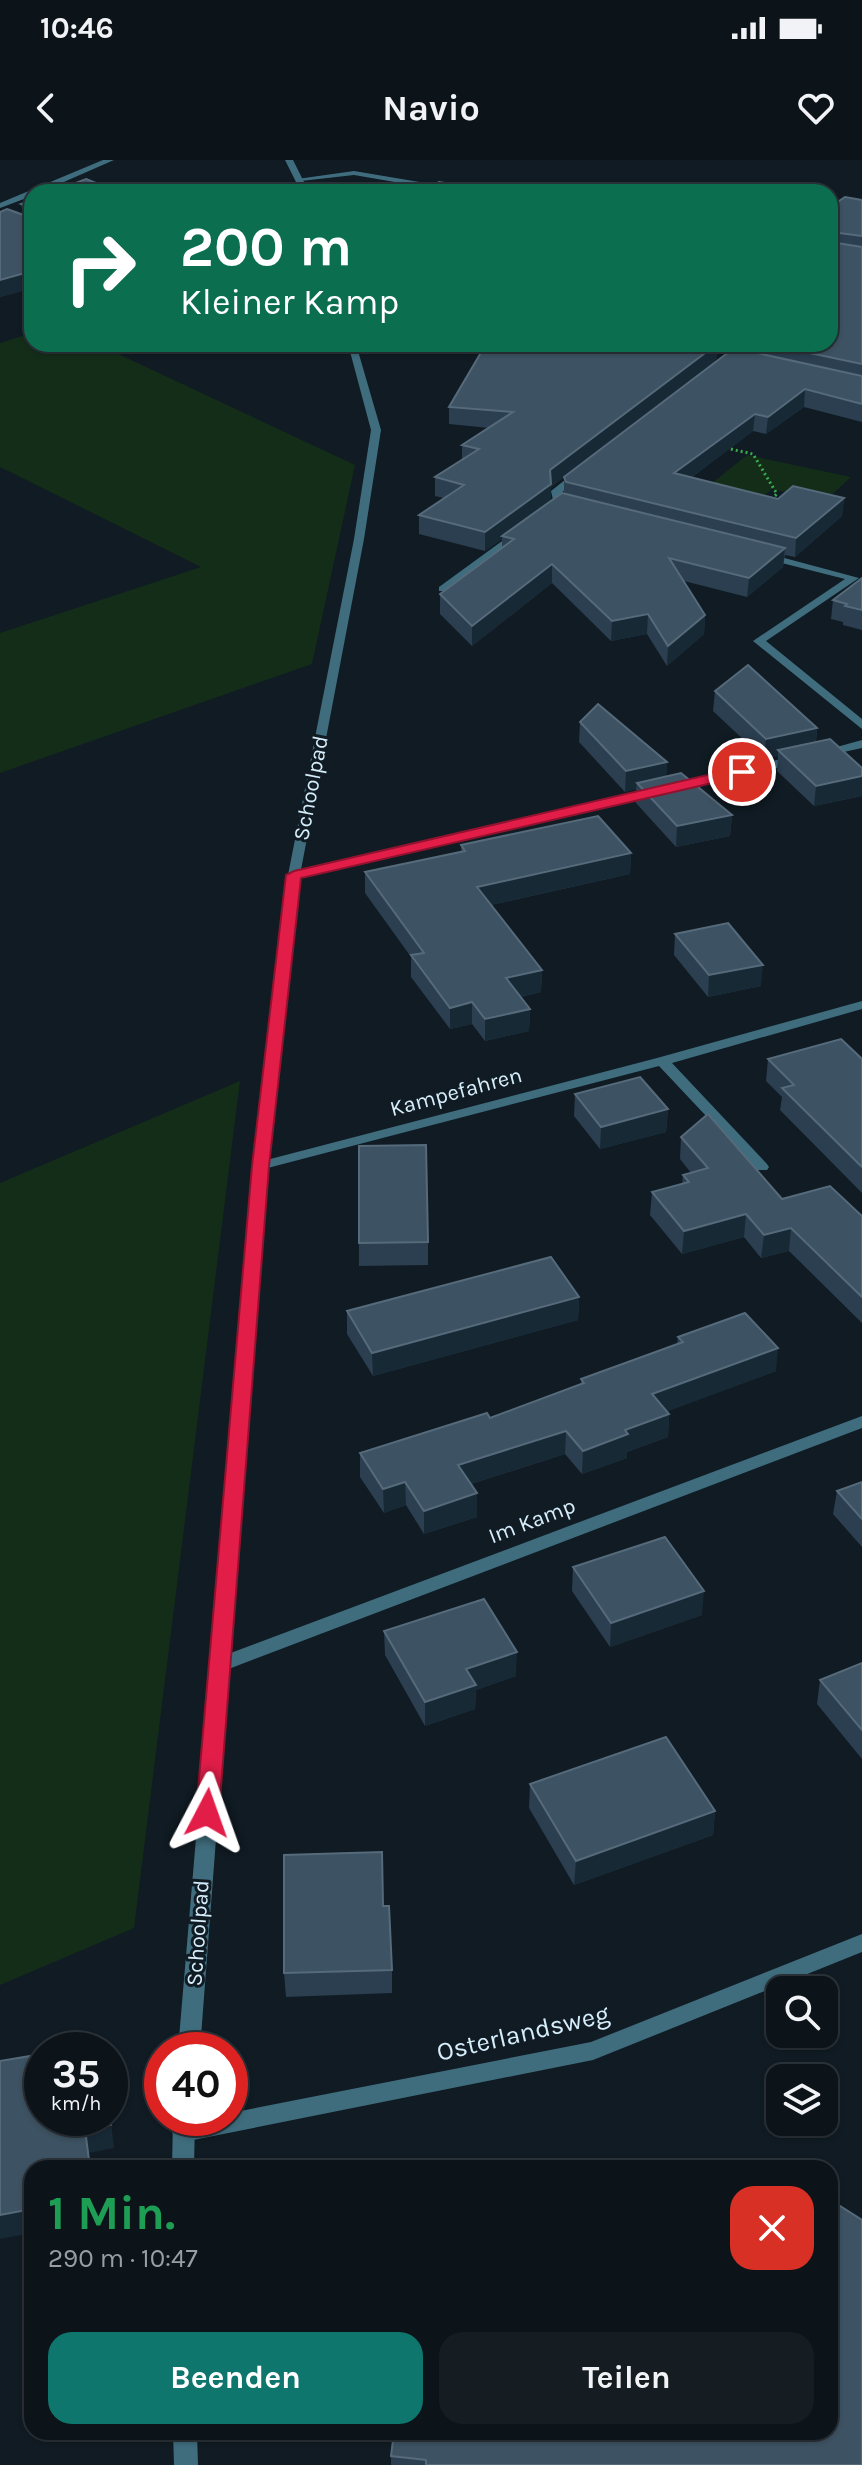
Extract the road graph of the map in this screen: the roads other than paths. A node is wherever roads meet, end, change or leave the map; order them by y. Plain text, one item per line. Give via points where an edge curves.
1 (110, 160) edge
2 (289, 160) edge
3 (301, 179) junction
4 (52, 184) edge
5 (303, 184) edge
6 (419, 184) edge
7 (24, 196) edge
8 (0, 206) edge
9 (354, 352) edge
10 (590, 466) edge
11 (557, 499) junction
12 (573, 508) edge
13 (747, 552) edge
14 (858, 579) edge
15 (443, 589) edge
16 (862, 725) edge
17 (862, 744) edge
18 (294, 875) junction
19 (862, 1005) edge
20 (662, 1061) junction
21 (260, 1166) junction
22 (762, 1167) dead end
23 (862, 1422) edge
24 (219, 1665) junction
25 (862, 1943) edge
26 (190, 2032) edge
27 (248, 2113) edge
28 (183, 2136) edge
29 (183, 2160) edge
30 (185, 2440) edge
31 (186, 2465) edge

1 - 4 street
2 - 3 street
3 - 5 street
3 - 6 street via 354,173
7 - 8 street
9 - 18 street, Schoolpad via 376,430
10 - 11 street
11 - 12 street
11 - 15 street
13 - 14 street
14 - 16 street via 759,641
17 - 18 street
18 - 21 street, Schoolpad
19 - 20 street, Kampefahren
20 - 21 street, Kampefahren
20 - 22 street
21 - 24 street, Schoolpad
23 - 24 street, Im Kamp
24 - 26 street, Schoolpad
25 - 27 street, Osterlandsweg via 593,2051
28 - 29 street
30 - 31 street

